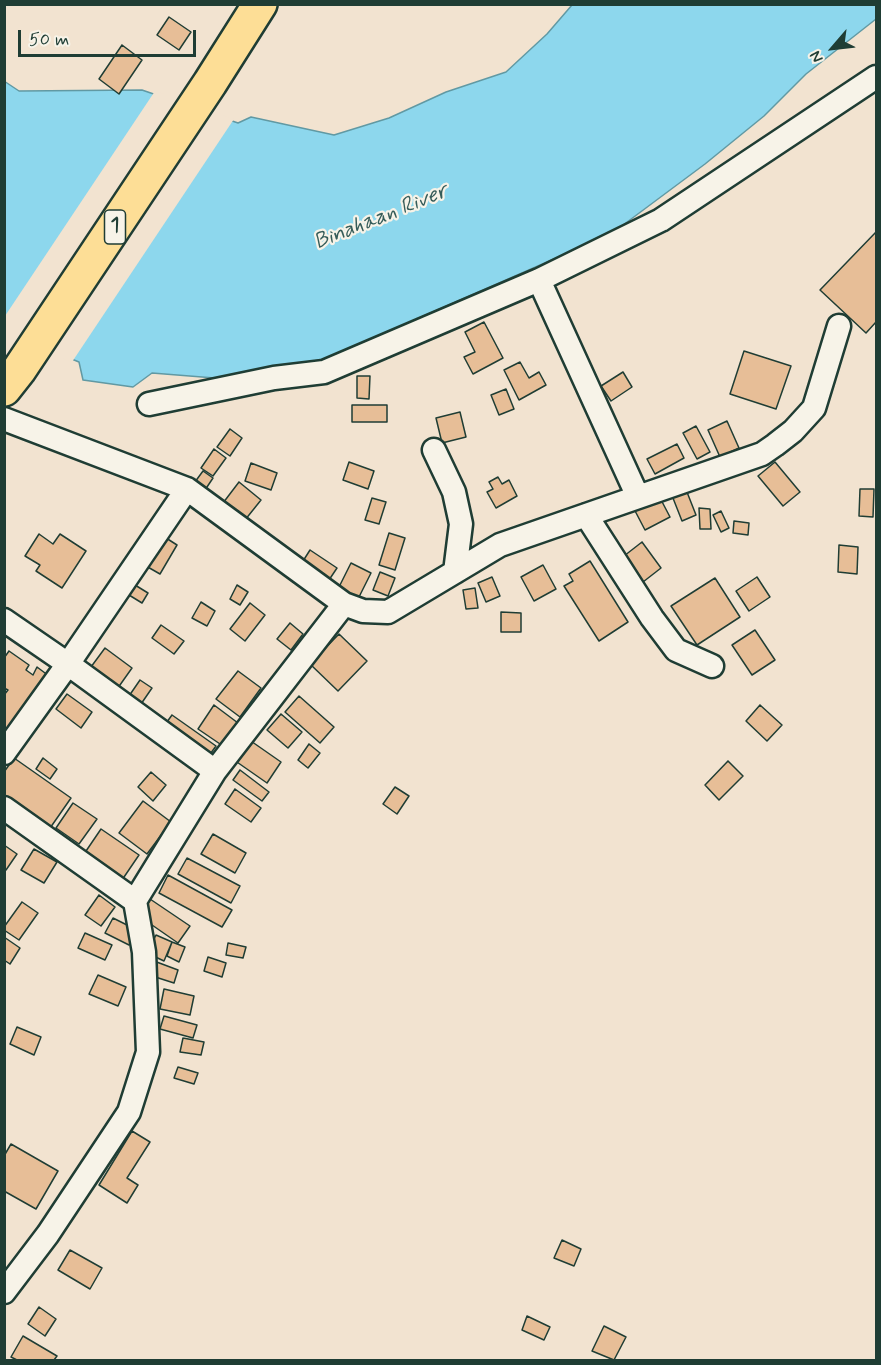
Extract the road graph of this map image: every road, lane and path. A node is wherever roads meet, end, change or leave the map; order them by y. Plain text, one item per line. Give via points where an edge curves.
1 (260, 4) edge
2 (876, 77) edge
3 (539, 280) junction
4 (839, 326) dead end
5 (12, 380) edge
6 (149, 404) dead end
7 (4, 419) edge
8 (434, 450) dead end
9 (187, 489) junction
10 (638, 497) junction
11 (586, 516) junction
12 (455, 572) junction
13 (344, 604) junction
14 (4, 620) edge
15 (68, 664) junction
16 (712, 666) dead end
17 (4, 753) edge
18 (215, 771) junction
19 (4, 808) edge
20 (135, 901) junction
21 (4, 1292) edge

1 - 5 highway, 1
2 - 3 street via 661,220
3 - 6 street via 324,372 274,378
3 - 10 street
4 - 10 street via 814,408 793,431 762,454
7 - 9 street
8 - 12 street via 454,492 461,524
9 - 13 street
9 - 15 street
10 - 11 street
11 - 12 street via 500,545
11 - 16 street via 676,650
12 - 13 street via 388,612 363,611
13 - 18 street
14 - 15 street
15 - 17 street
15 - 18 street
18 - 20 street
19 - 20 street
20 - 21 street via 144,952 147,1052 129,1112 48,1234

